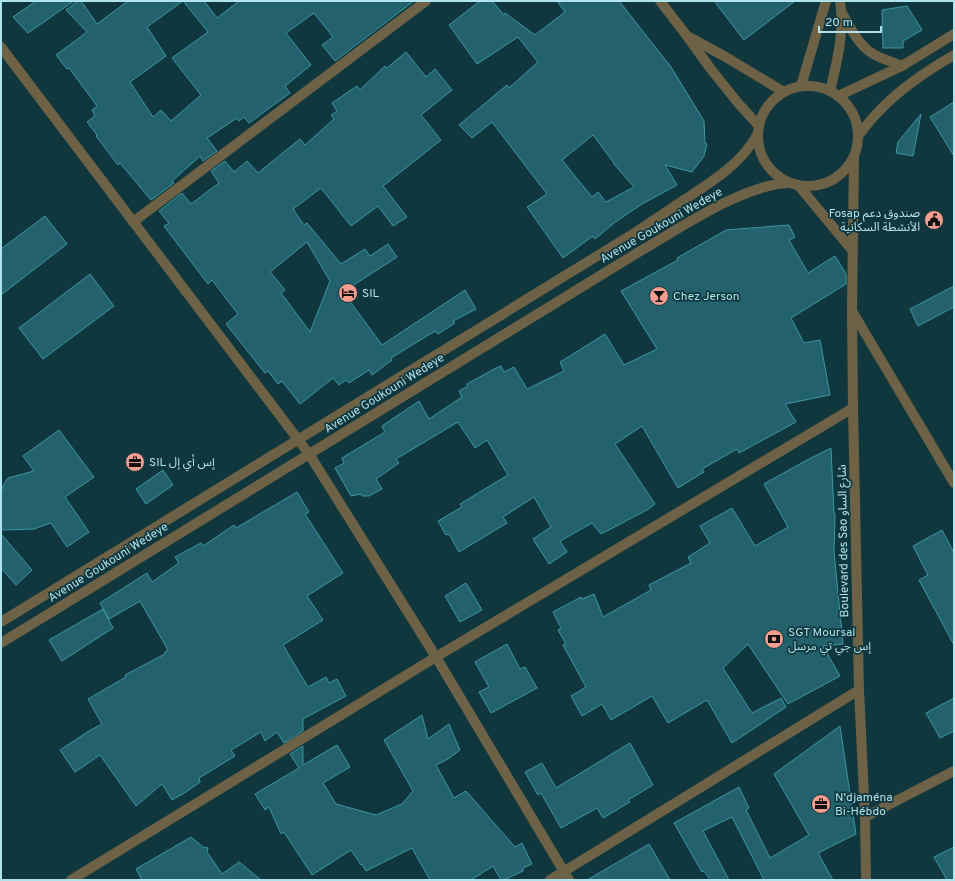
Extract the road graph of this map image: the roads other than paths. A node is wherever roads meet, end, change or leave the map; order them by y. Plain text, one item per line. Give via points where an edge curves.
1 (426, 1) edge
2 (660, 1) edge
3 (826, 1) edge
4 (840, 1) edge
5 (842, 14) junction
6 (954, 34) edge
7 (688, 36) junction
8 (1, 47) edge
9 (954, 55) edge
10 (902, 66) junction
11 (801, 86) junction
12 (784, 92) junction
13 (834, 93) junction
14 (758, 130) junction
15 (858, 136) junction
16 (854, 156) junction
17 (788, 183) junction
18 (799, 186) junction
19 (133, 222) junction
20 (852, 250) junction
21 (852, 311) junction
22 (853, 408) junction
23 (298, 440) junction
24 (309, 454) junction
25 (954, 483) edge
26 (2, 619) edge
27 (1, 643) edge
28 (436, 657) junction
29 (859, 690) junction
30 (954, 771) edge
31 (865, 817) junction
32 (567, 876) edge
33 (71, 880) edge
34 (550, 880) edge
35 (866, 880) edge

1 - 19 street
2 - 7 street
3 - 11 street
4 - 5 street
5 - 10 street via 868,51
5 - 13 street
6 - 10 street
7 - 12 street
7 - 14 street
8 - 19 street
9 - 15 street via 891,100
10 - 13 street
11 - 12 street
11 - 13 street via 816,86
12 - 14 street via 772,101 764,112
13 - 15 street via 853,113
14 - 17 street via 758,147 762,158 769,169
14 - 23 street, Avenue Goukouni Wedeye via 752,145 735,163 706,186
15 - 16 street
16 - 18 street via 845,170 832,180 816,186
16 - 20 street, Boulevard des Sao شارع الساو
17 - 18 street
17 - 24 street, Avenue Goukouni Wedeye via 779,183 721,204
18 - 20 street
19 - 23 street
20 - 21 street, Boulevard des Sao شارع الساو
21 - 22 street, Boulevard des Sao شارع الساو
21 - 25 street
22 - 28 street
22 - 29 street, Boulevard des Sao شارع الساو
23 - 24 street
23 - 26 street, Avenue Goukouni Wedeye
24 - 27 street, Avenue Goukouni Wedeye
24 - 28 street
28 - 32 street
28 - 33 street
29 - 31 street, Boulevard des Sao شارع الساو
29 - 32 street
30 - 31 street
31 - 35 street, Boulevard des Sao شارع الساو
32 - 34 street

